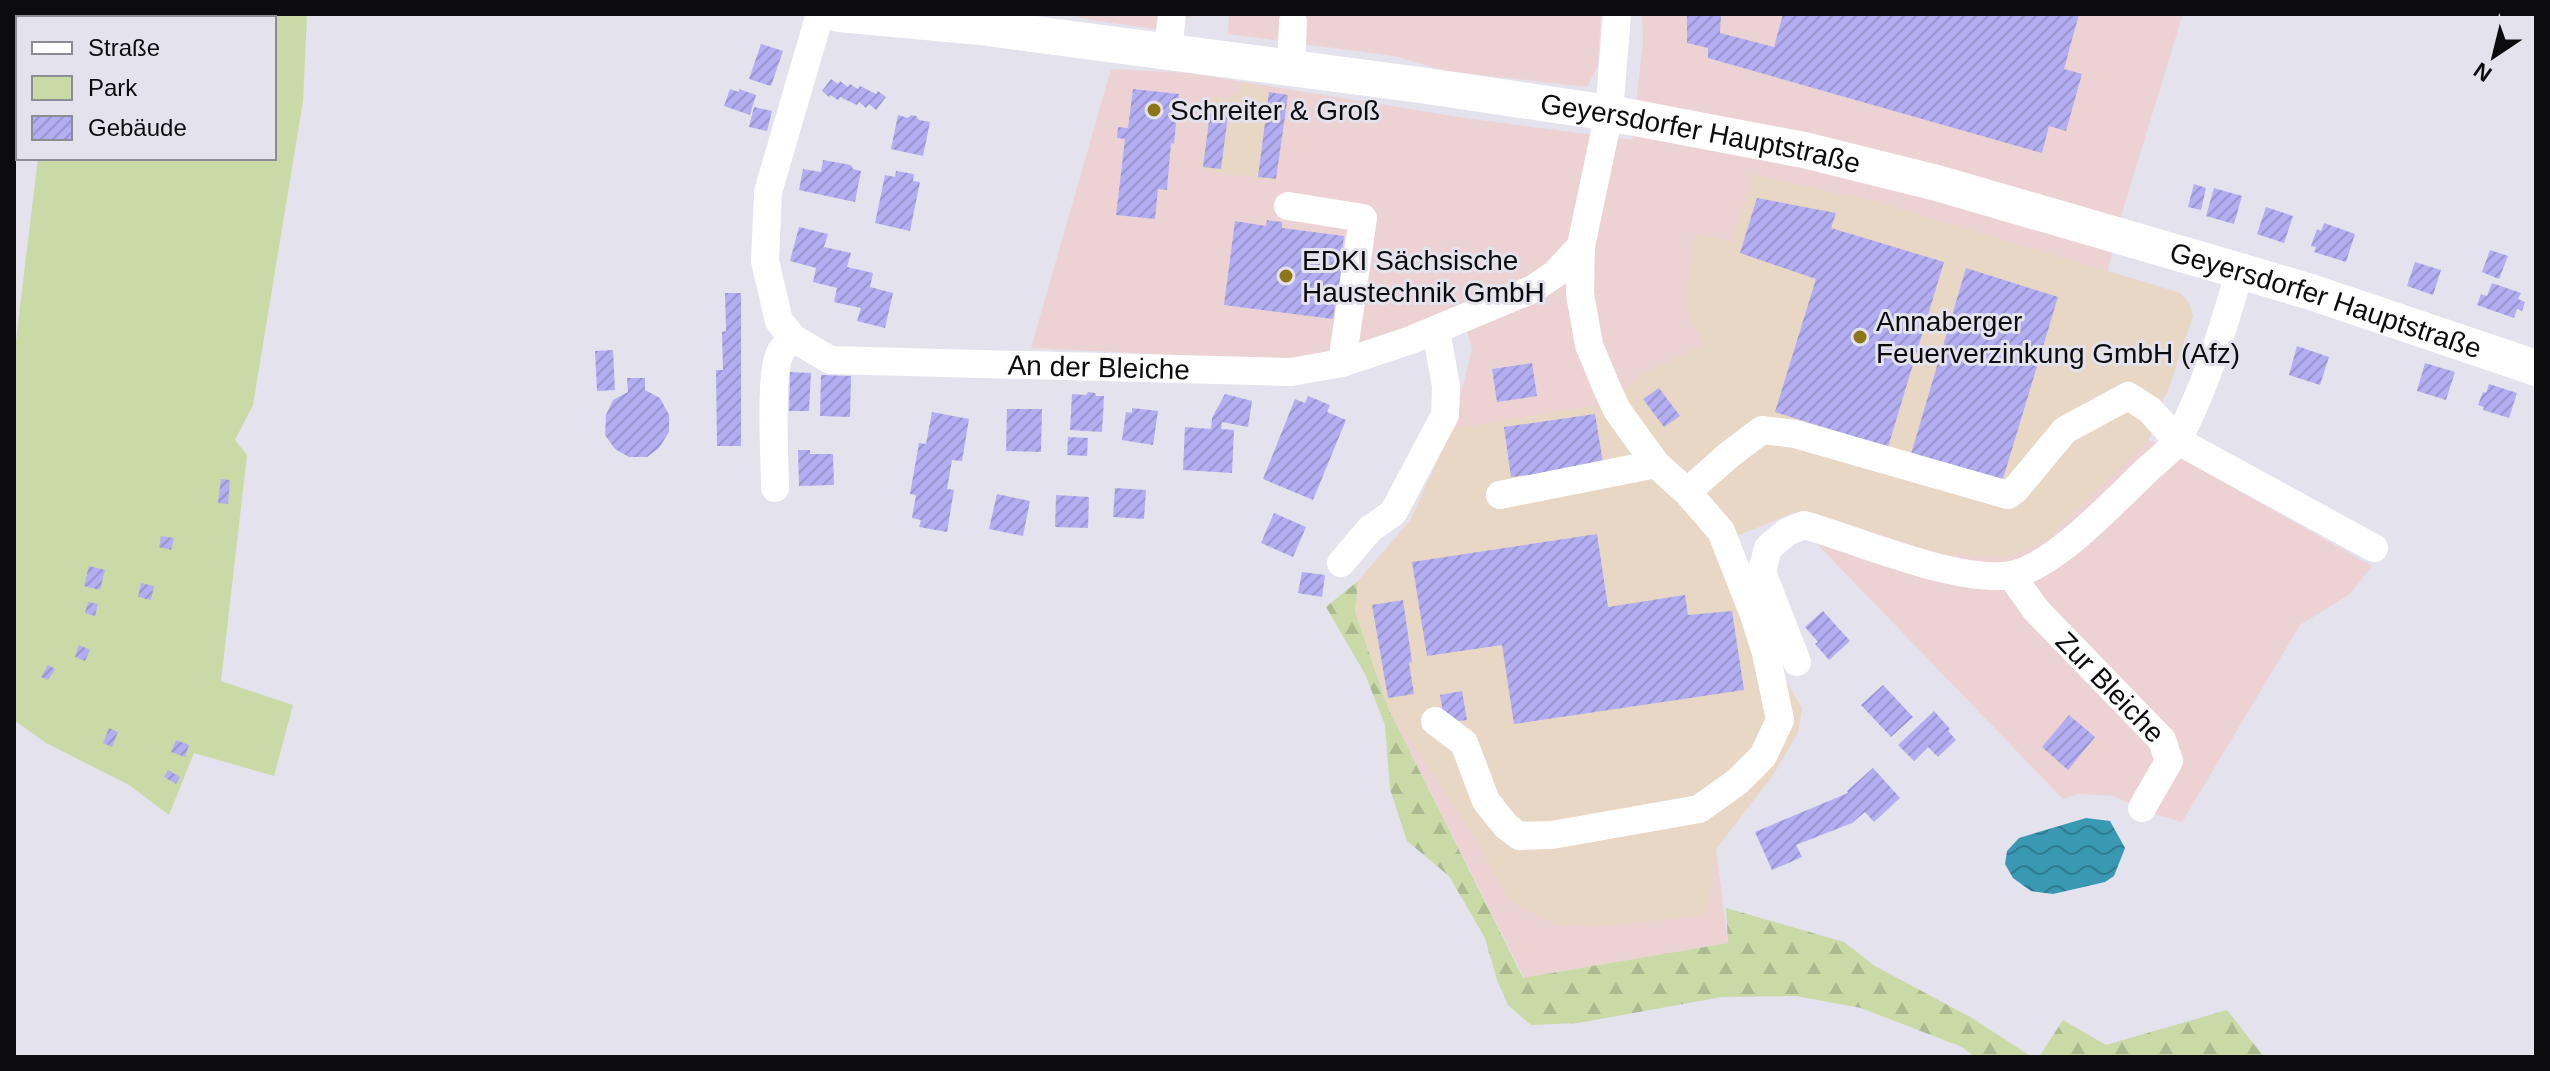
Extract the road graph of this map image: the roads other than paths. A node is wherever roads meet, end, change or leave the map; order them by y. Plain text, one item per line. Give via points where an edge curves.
1 (820, 14) edge
2 (839, 14) edge
3 (1172, 14) edge
4 (1617, 14) edge
5 (981, 21) edge
6 (1293, 22) dead end
7 (1168, 51) junction
8 (1291, 69) junction
9 (1609, 113) junction
10 (1288, 206) dead end
11 (1581, 246) junction
12 (2240, 271) junction
13 (1436, 330) junction
14 (793, 338) junction
15 (1342, 363) junction
16 (2536, 368) edge
17 (2178, 441) junction
18 (1656, 464) junction
19 (775, 488) dead end
20 (1687, 492) junction
21 (1500, 495) dead end
22 (2374, 548) dead end
23 (1341, 563) dead end
24 (2011, 575) junction
25 (1797, 662) dead end
26 (1435, 721) dead end
27 (2142, 808) dead end

1 - 14 street via 768,192 765,261 779,321
2 - 5 main road, Geyersdorfer Hauptstraße
3 - 7 street
4 - 9 street
5 - 7 main road, Geyersdorfer Hauptstraße
6 - 8 street
7 - 8 main road, Geyersdorfer Hauptstraße
8 - 9 main road, Geyersdorfer Hauptstraße
9 - 11 street
9 - 12 main road, Geyersdorfer Hauptstraße via 1867,164
10 - 15 street via 1363,218
11 - 13 street, An der Bleiche via 1533,289
11 - 18 street via 1580,294 1589,345 1617,410
12 - 16 main road, Geyersdorfer Hauptstraße
12 - 17 street via 2214,359
13 - 15 street, An der Bleiche
13 - 23 street via 1446,386 1445,415 1393,513 1370,529
14 - 15 street, An der Bleiche via 830,360 1291,372
14 - 19 street via 780,351 776,367
17 - 20 street via 2150,410 2128,396 2065,430 2008,495 1795,434 1762,430
17 - 22 street
17 - 24 street via 2046,560
18 - 20 street
18 - 21 street
20 - 26 street via 1721,531 1766,653 1780,720 1763,756 1737,782 1699,809 1519,836 1486,801 1464,743
24 - 25 street via 1970,575 1804,525 1768,548 1762,572
24 - 27 street, Zur Bleiche via 2036,610 2162,740 2169,761

